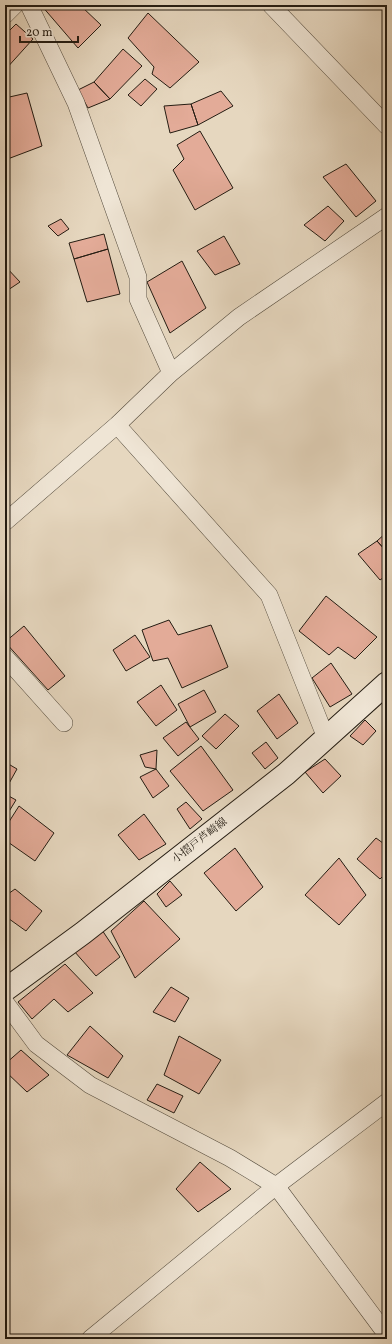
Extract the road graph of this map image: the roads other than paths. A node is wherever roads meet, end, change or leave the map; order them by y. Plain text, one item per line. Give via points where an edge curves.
1 (15, 5) edge
2 (29, 5) edge
3 (271, 5) edge
4 (5, 15) edge
5 (387, 126) edge
6 (387, 216) edge
7 (171, 373) junction
8 (117, 425) junction
9 (5, 522) edge
10 (5, 657) edge
11 (387, 683) edge
12 (64, 723) dead end
13 (326, 738) junction
14 (5, 990) edge
15 (5, 1002) edge
16 (387, 1102) edge
17 (276, 1186) junction
18 (387, 1335) edge
19 (90, 1339) edge

1 - 4 street
2 - 7 street via 76,104 138,277 138,299
3 - 5 street
6 - 7 street via 239,317
7 - 8 street
8 - 9 street
8 - 13 street via 269,595
10 - 12 street
11 - 13 main road, 小摺戸芦崎線
13 - 14 main road, 小摺戸芦崎線 via 286,774 83,933
15 - 17 street via 36,1044 90,1085 230,1158
16 - 17 street
17 - 18 street
17 - 19 street

